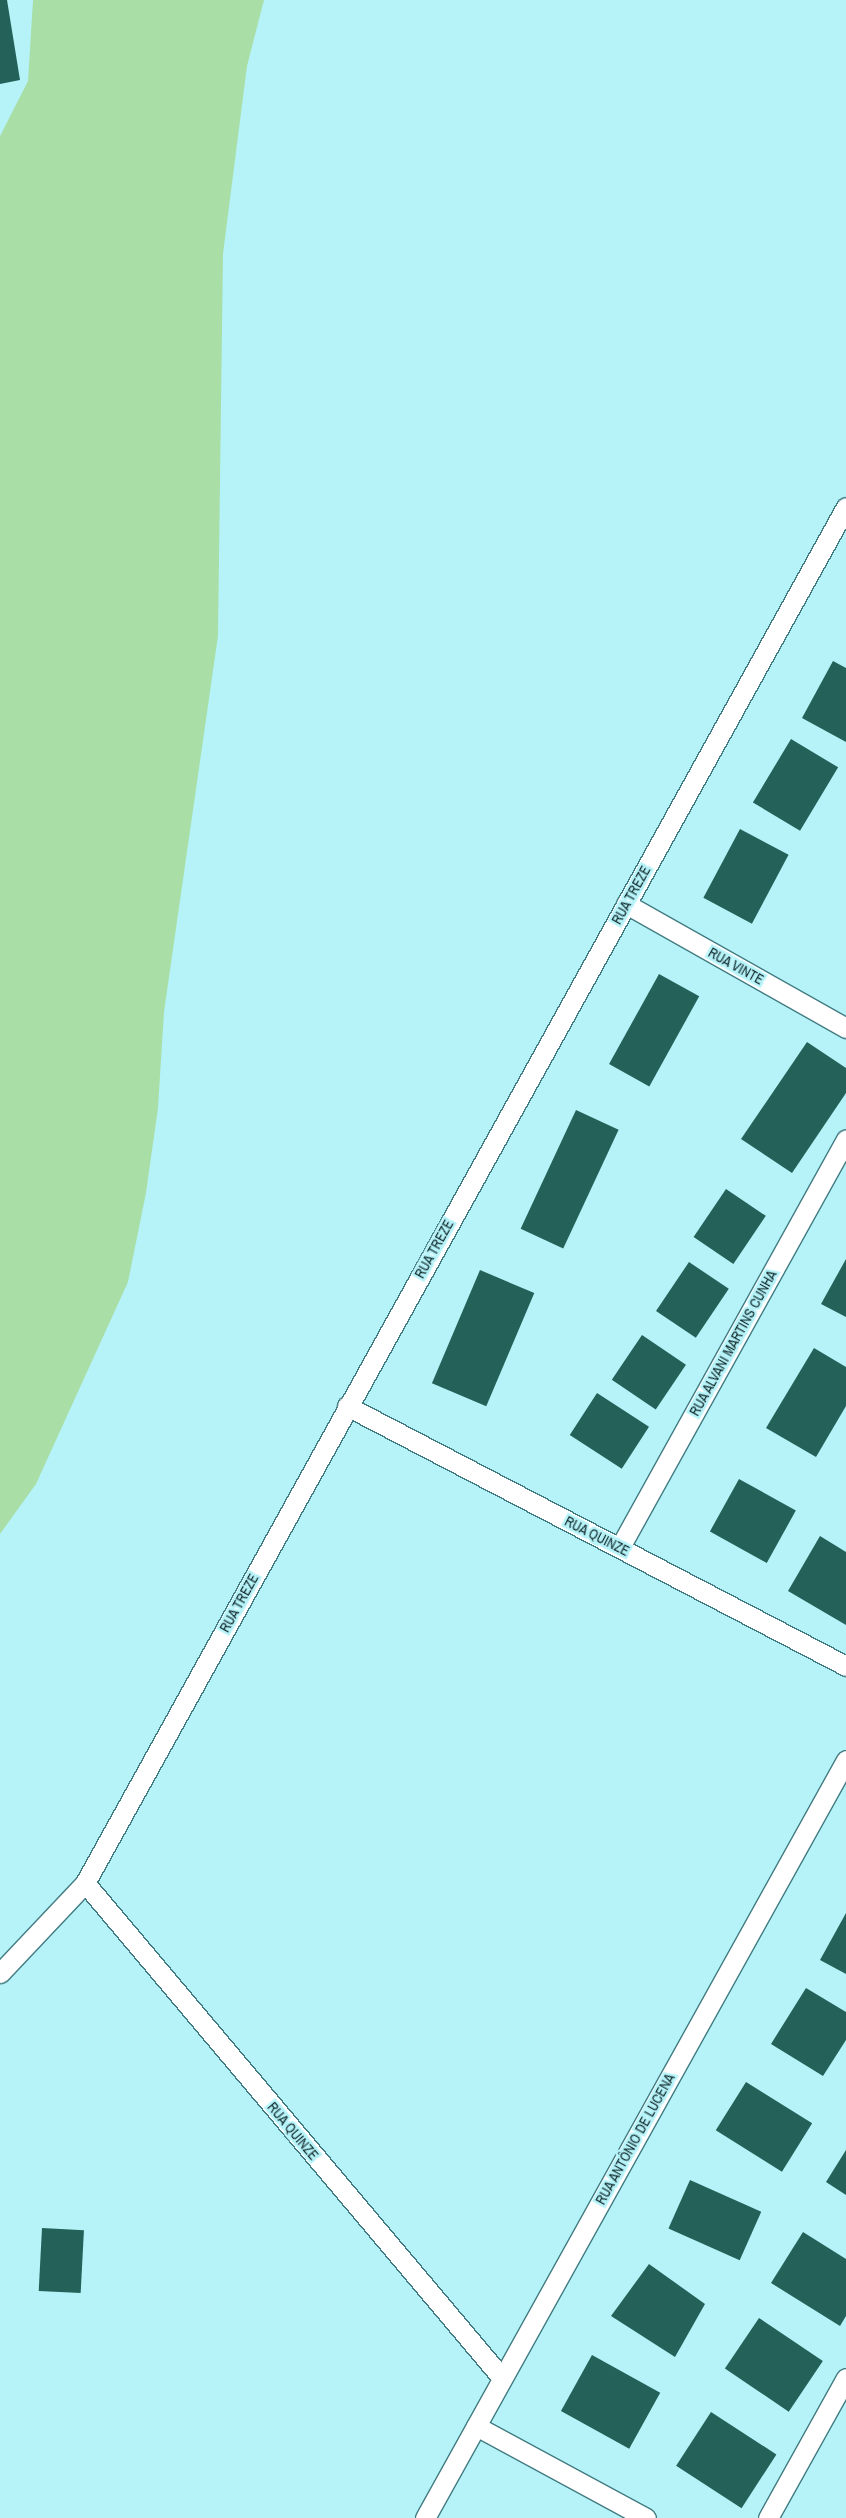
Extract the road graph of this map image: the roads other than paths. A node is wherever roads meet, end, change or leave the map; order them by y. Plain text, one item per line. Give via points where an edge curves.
1 (846, 507) edge
2 (626, 904) junction
3 (846, 1028) edge
4 (846, 1139) edge
5 (347, 1406) junction
6 (620, 1548) junction
7 (846, 1666) edge
8 (846, 1760) edge
9 (85, 1883) junction
10 (0, 1973) edge
11 (502, 2378) junction
12 (846, 2378) edge
13 (476, 2426) junction
14 (425, 2518) edge
15 (646, 2518) edge
16 (768, 2518) edge

1 - 2 lane, RUA TREZE
2 - 3 lane, RUA VINTE
2 - 5 lane, RUA TREZE
4 - 6 lane, RUA ALVANI MARTINS CUNHA
5 - 6 lane, RUA QUINZE
5 - 9 lane, RUA TREZE
6 - 7 lane, RUA QUINZE
8 - 11 lane, RUA ANTÔNIO DE LUCENA
9 - 10 lane, RUA TREZE
9 - 11 lane, RUA QUINZE
11 - 13 lane, RUA ANTÔNIO DE LUCENA
12 - 16 lane
13 - 14 lane, RUA ANTÔNIO DE LUCENA
13 - 15 lane

